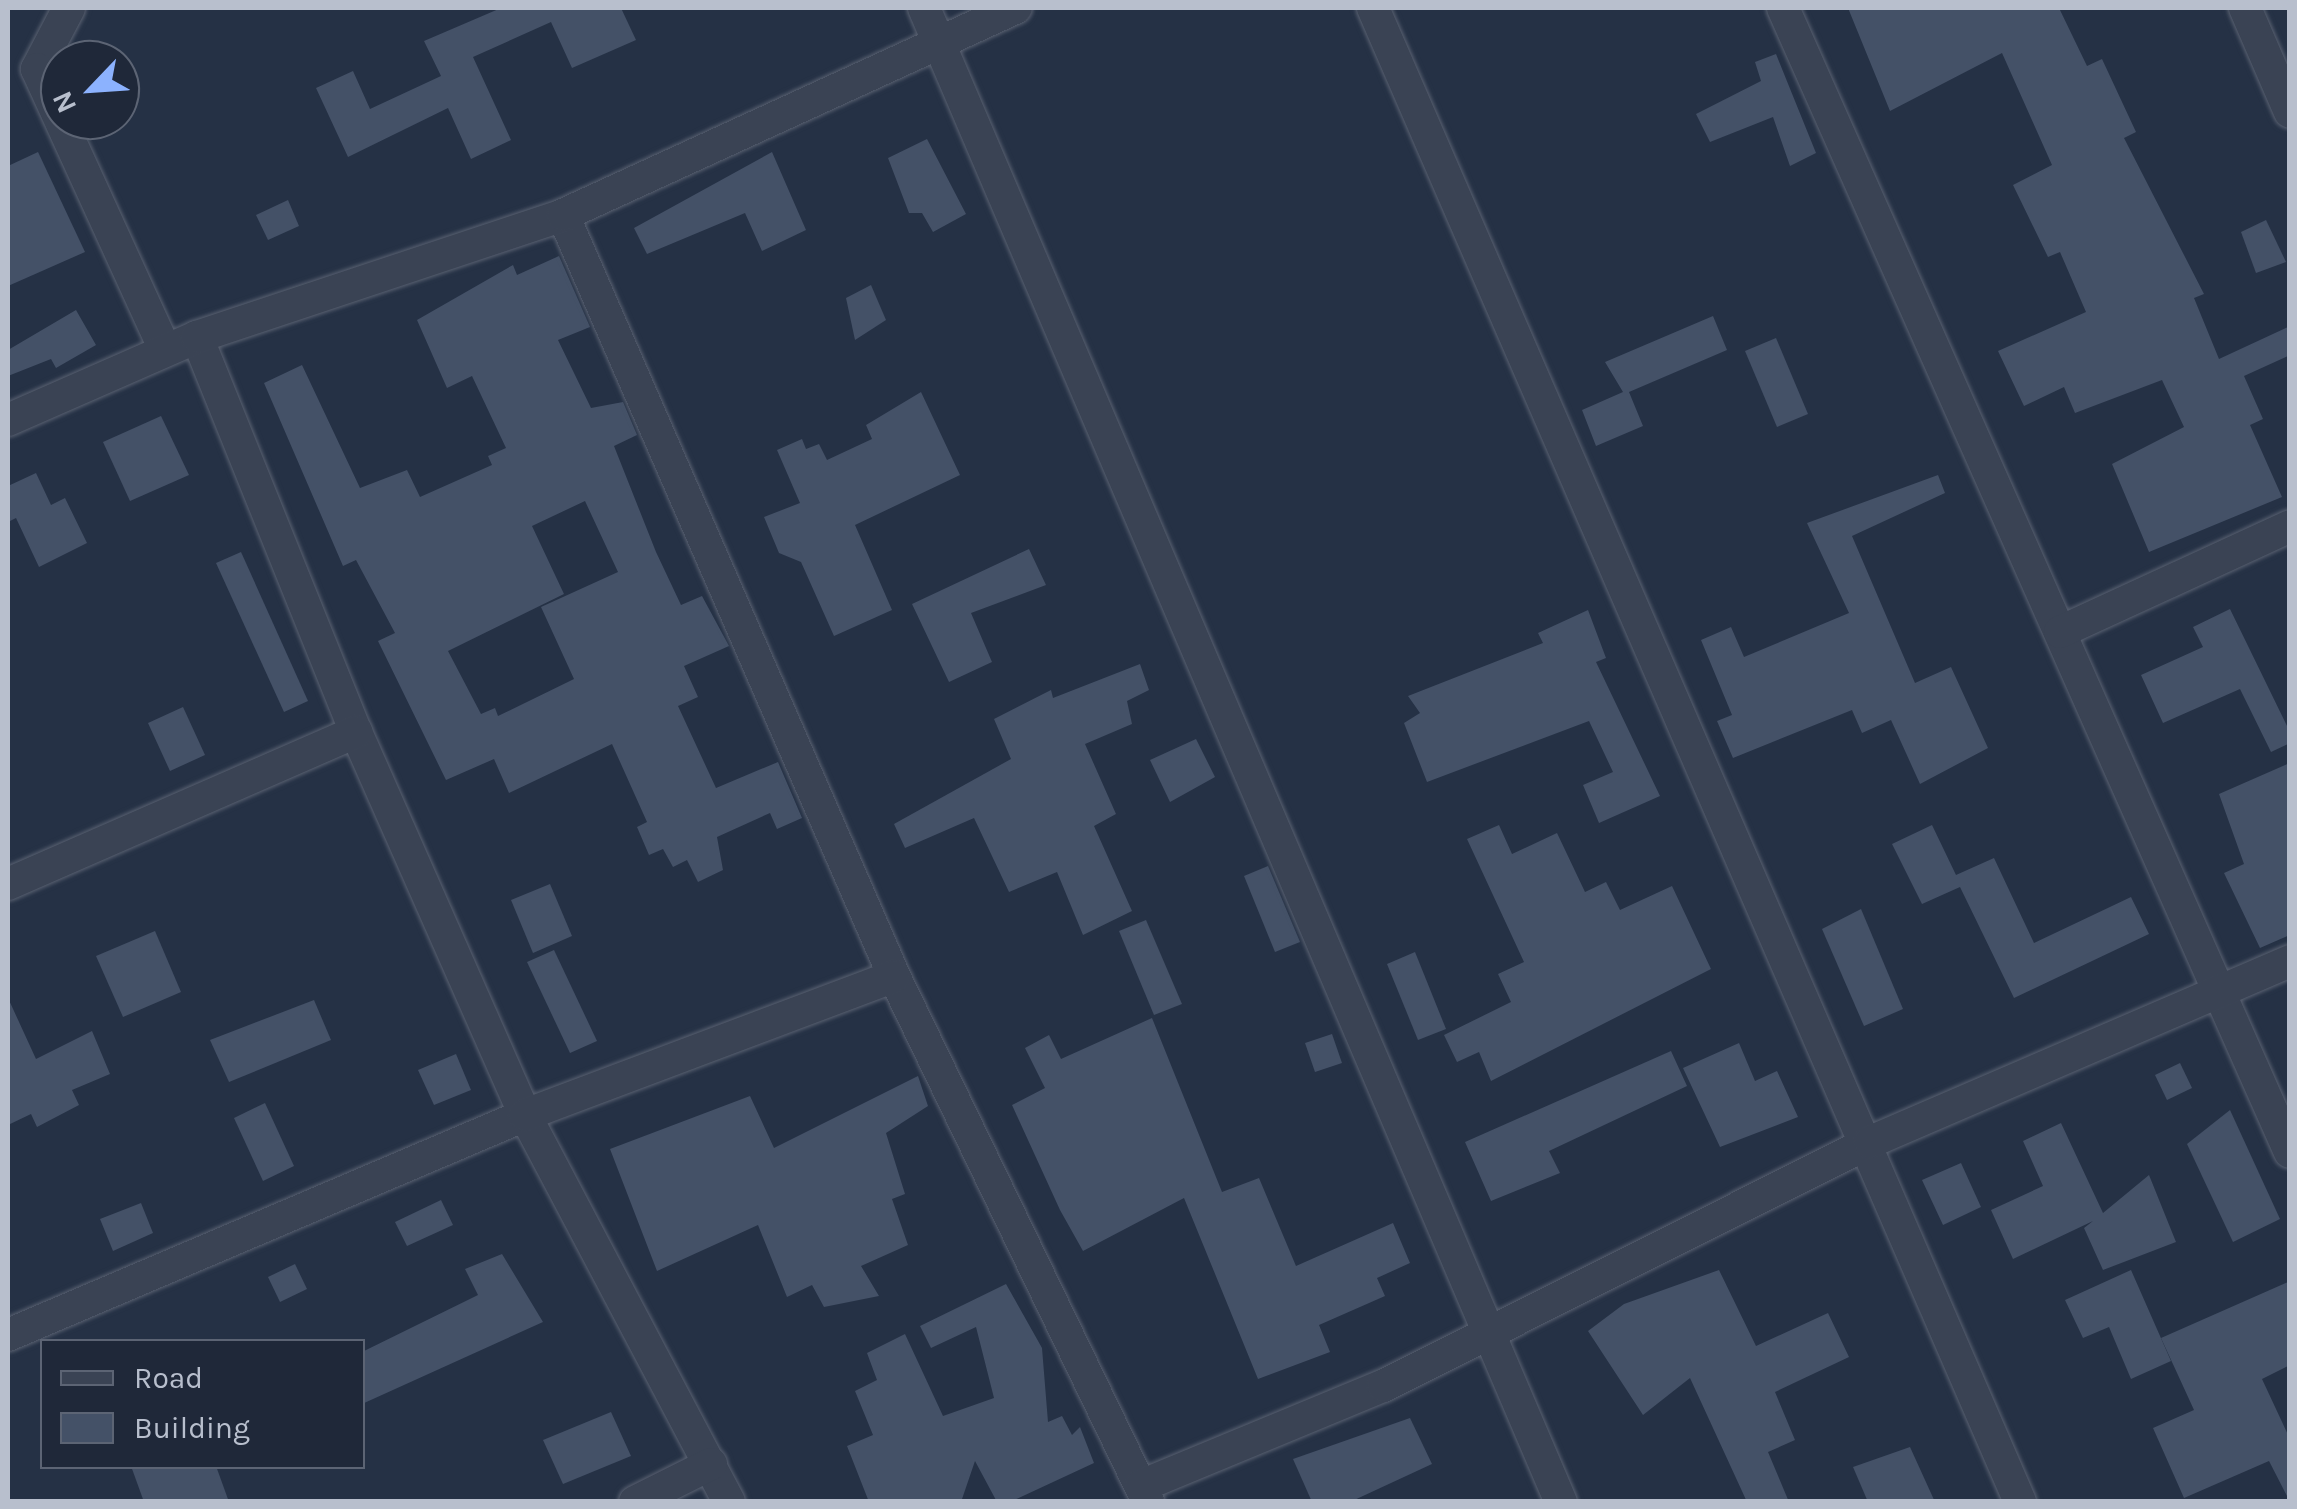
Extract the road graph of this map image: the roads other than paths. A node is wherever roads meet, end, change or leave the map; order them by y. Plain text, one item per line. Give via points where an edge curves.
1 (69, 8) edge
2 (924, 8) edge
3 (1016, 8) edge
4 (1373, 8) edge
5 (1783, 8) edge
6 (2245, 8) edge
7 (941, 46) junction
8 (2290, 112) edge
9 (563, 216) junction
10 (196, 336) junction
11 (166, 350) junction
12 (8, 420) edge
13 (2290, 526) edge
14 (2060, 632) junction
15 (356, 732) junction
16 (8, 884) edge
17 (2290, 961) edge
18 (894, 976) junction
19 (2218, 994) junction
20 (526, 1115) junction
21 (1870, 1142) junction
22 (2290, 1152) edge
23 (1491, 1325) junction
24 (8, 1335) edge
25 (712, 1464) junction
26 (1144, 1494) edge
27 (635, 1502) edge
28 (728, 1502) edge
29 (1561, 1502) edge
30 (2020, 1502) edge

1 - 11 street via 36,69
2 - 7 street
3 - 7 street
4 - 21 street
5 - 14 street
6 - 8 street
7 - 9 street
7 - 23 street
9 - 10 street
9 - 18 street
10 - 11 street
10 - 15 street
11 - 12 street
13 - 14 street
14 - 19 street
15 - 16 street
15 - 20 street
17 - 19 street
18 - 20 street
18 - 26 street
19 - 21 street
19 - 22 street
20 - 24 street
20 - 25 street
21 - 23 street
21 - 30 street
23 - 26 street via 1383,1386
23 - 29 street
25 - 27 street
25 - 28 street

